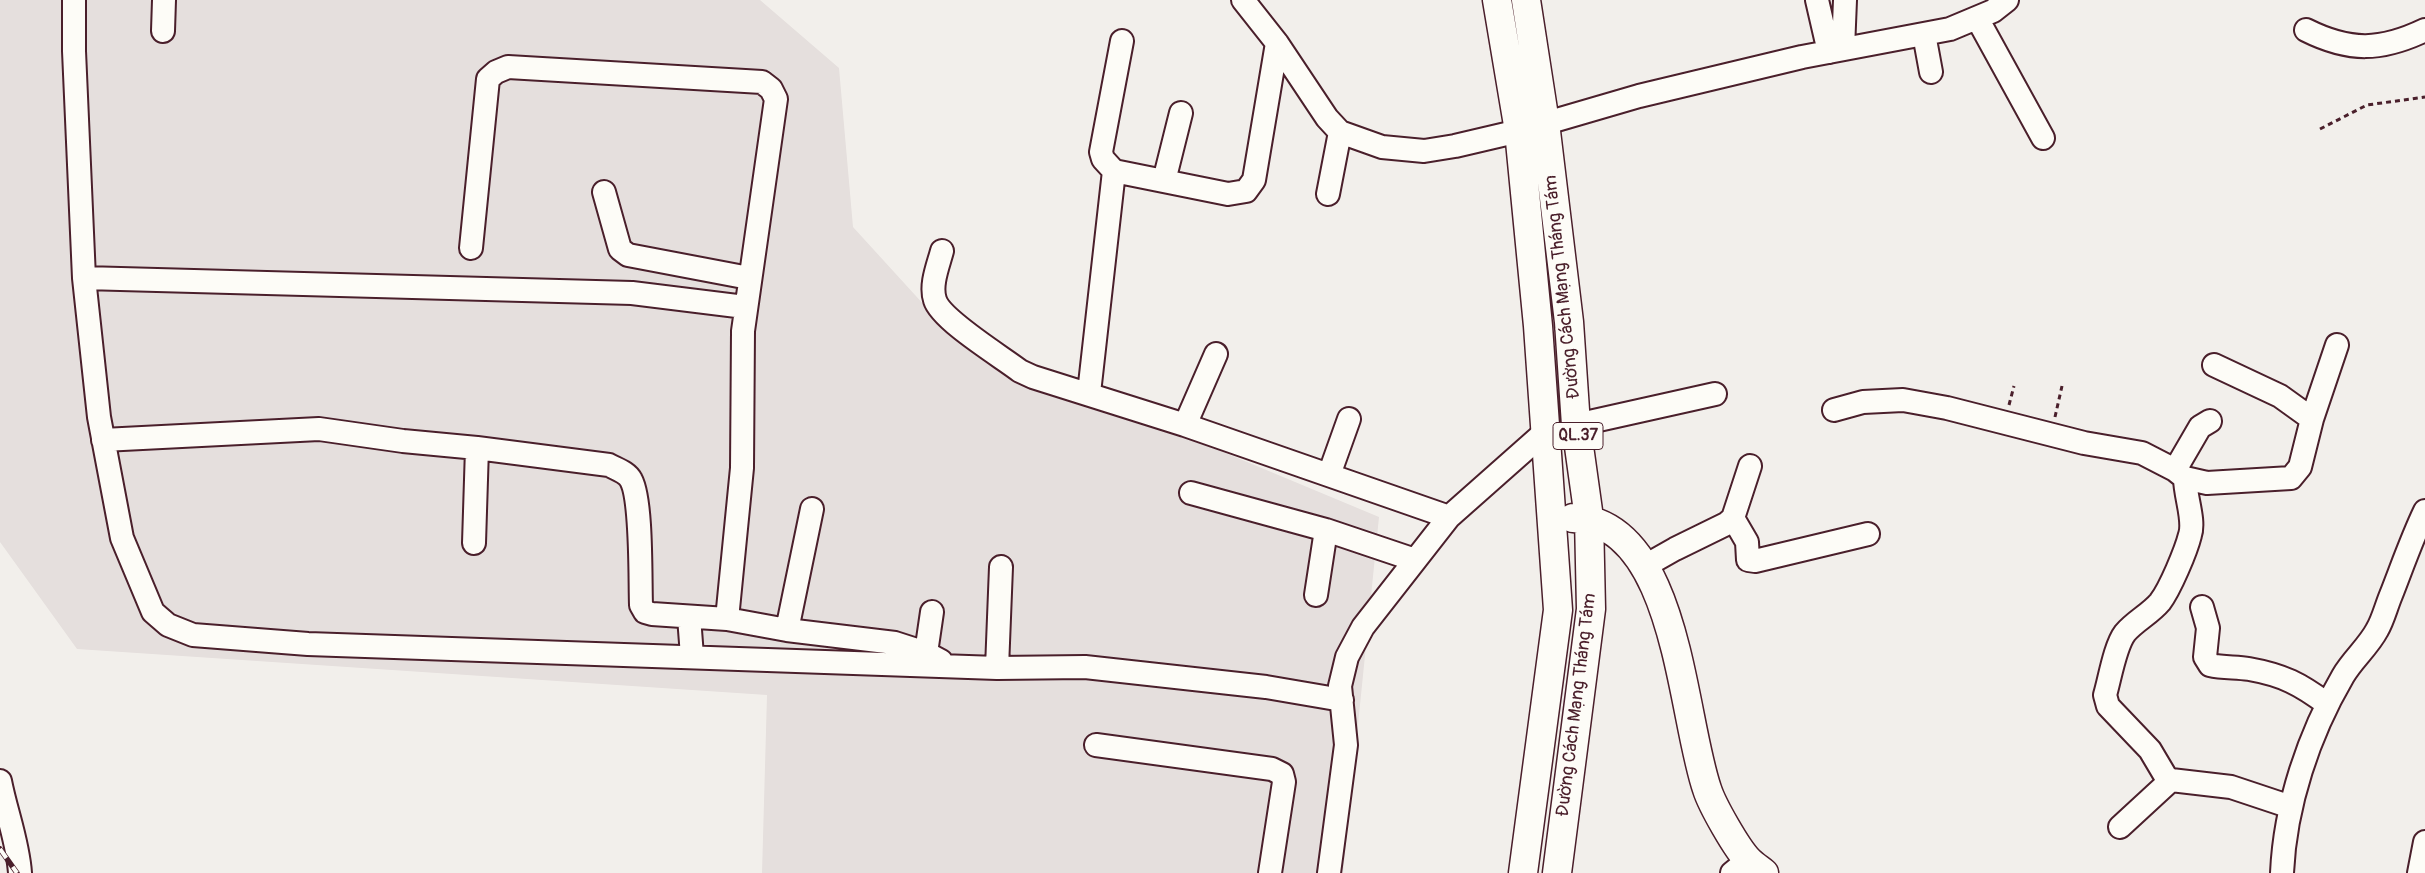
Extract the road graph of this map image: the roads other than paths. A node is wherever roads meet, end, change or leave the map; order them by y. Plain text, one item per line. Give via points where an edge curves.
1 (74, 0) edge
2 (164, 0) edge
3 (1243, 0) edge
4 (1497, 0) edge
5 (1526, 0) edge
6 (1817, 0) edge
7 (1845, 0) edge
8 (2007, 0) edge
9 (1976, 18) junction
10 (2306, 30) dead end
11 (2425, 30) edge
12 (163, 31) dead end
13 (1924, 34) junction
14 (1122, 41) dead end
15 (1278, 43) junction
16 (1836, 50) junction
17 (1931, 72) dead end
18 (1181, 112) dead end
19 (1545, 123) junction
20 (1519, 131) junction
21 (1340, 132) junction
22 (2043, 138) dead end
23 (1114, 171) junction
24 (1164, 182) junction
25 (604, 192) dead end
26 (1328, 194) dead end
27 (471, 248) dead end
28 (942, 251) dead end
29 (84, 278) junction
30 (749, 278) junction
31 (745, 307) junction
32 (2337, 345) dead end
33 (1216, 354) dead end
34 (2214, 365) dead end
35 (1089, 393) junction
36 (1715, 394) dead end
37 (1834, 410) dead end
38 (1349, 419) dead end
39 (2312, 419) junction
40 (2210, 421) dead end
41 (1185, 424) junction
42 (1576, 425) junction
43 (1545, 432) junction
44 (103, 440) junction
45 (478, 448) junction
46 (1750, 466) dead end
47 (2180, 474) junction
48 (1329, 475) junction
49 (1191, 493) dead end
50 (812, 509) dead end
51 (2425, 511) edge
52 (1551, 516) junction
53 (1449, 517) junction
54 (1589, 518) junction
55 (1733, 518) junction
56 (1326, 530) junction
57 (1868, 534) dead end
58 (474, 543) dead end
59 (1415, 560) junction
60 (1001, 566) dead end
61 (1645, 566) junction
62 (1316, 595) dead end
63 (2202, 607) dead end
64 (932, 612) dead end
65 (689, 617) junction
66 (727, 619) junction
67 (787, 630) junction
68 (926, 653) junction
69 (692, 656) junction
70 (951, 666) junction
71 (997, 668) junction
72 (1342, 700) junction
73 (2327, 704) junction
74 (1096, 744) dead end
75 (2171, 780) junction
76 (0, 781) edge
77 (2291, 806) junction
78 (2120, 827) dead end
79 (2425, 842) edge
80 (1748, 869) edge
81 (20, 873) edge
82 (1270, 873) edge
83 (1329, 873) edge
84 (1523, 873) edge
85 (1556, 873) edge
86 (2282, 873) edge
87 (2419, 873) edge

1 - 29 street
2 - 12 street
3 - 15 street
4 - 20 main road, Đường Cách Mạng Tháng Tám / QL.37
5 - 19 main road, Đường Cách Mạng Tháng Tám / QL.37
6 - 16 street
7 - 16 street
8 - 9 street via 1994,11
9 - 13 street via 1950,29
9 - 22 street
10 - 11 street via 2326,39 2382,46
13 - 16 street
13 - 17 street
14 - 23 street via 1101,152
15 - 21 street via 1327,118
15 - 24 street via 1254,180 1246,192 1228,194
16 - 19 street via 1639,96
18 - 24 street
19 - 20 street
19 - 42 main road, Đường Cách Mạng Tháng Tám / QL.37 via 1568,322
20 - 21 street via 1424,151 1382,147
20 - 43 main road, Đường Cách Mạng Tháng Tám / QL.37
21 - 26 street
23 - 24 street
23 - 35 street
25 - 30 street via 620,250 628,255
27 - 30 street via 488,80 496,72 508,67 762,82 776,99
28 - 35 street via 934,284 935,301 946,317 1020,371
29 - 31 street via 632,294
29 - 44 street
30 - 31 street
31 - 66 street via 742,468
32 - 39 street
33 - 41 street
34 - 39 street via 2280,396
35 - 41 street
36 - 42 street
37 - 47 street via 1862,402 1904,400 2142,453
38 - 48 street
39 - 47 street via 2300,467 2291,478 2215,484
40 - 47 street via 2200,427
41 - 48 street
42 - 54 main road, Đường Cách Mạng Tháng Tám / QL.37
43 - 52 main road, Đường Cách Mạng Tháng Tám / QL.37
43 - 53 street
44 - 45 street via 319,428
44 - 69 street via 122,538 152,612 168,626 193,635 308,644
45 - 58 street
45 - 65 street via 609,465 622,471 631,479 636,497 641,605 645,612 652,614
46 - 55 street
47 - 75 street via 2191,534 2166,593 2120,641 2105,695 2108,706 2150,750
48 - 53 street
49 - 56 street
50 - 67 street
51 - 73 street via 2378,629 2344,673
52 - 54 main road
52 - 84 main road, Đường Cách Mạng Tháng Tám / QL.37 via 1558,610
53 - 59 street
54 - 61 main road via 1613,530
54 - 85 main road, Đường Cách Mạng Tháng Tám / QL.37 via 1591,609
55 - 57 street via 1747,542 1748,560 1755,561
55 - 61 street
56 - 59 street
56 - 62 street
59 - 72 street via 1364,626 1347,657 1340,686
60 - 71 street
61 - 80 main road via 1666,616 1707,790
63 - 73 street via 2208,628 2205,657 2210,665 2282,677 2302,685
64 - 68 street
65 - 66 street
65 - 69 street
66 - 67 street
67 - 68 street via 894,643
68 - 70 street
69 - 70 street
70 - 71 street
71 - 72 street via 1085,667 1266,687
72 - 83 street via 1346,745
73 - 77 street
74 - 82 street via 1272,769 1282,774 1284,782
75 - 77 street via 2231,787
75 - 78 street
76 - 81 street via 6,814 18,848
77 - 86 street
79 - 87 street

